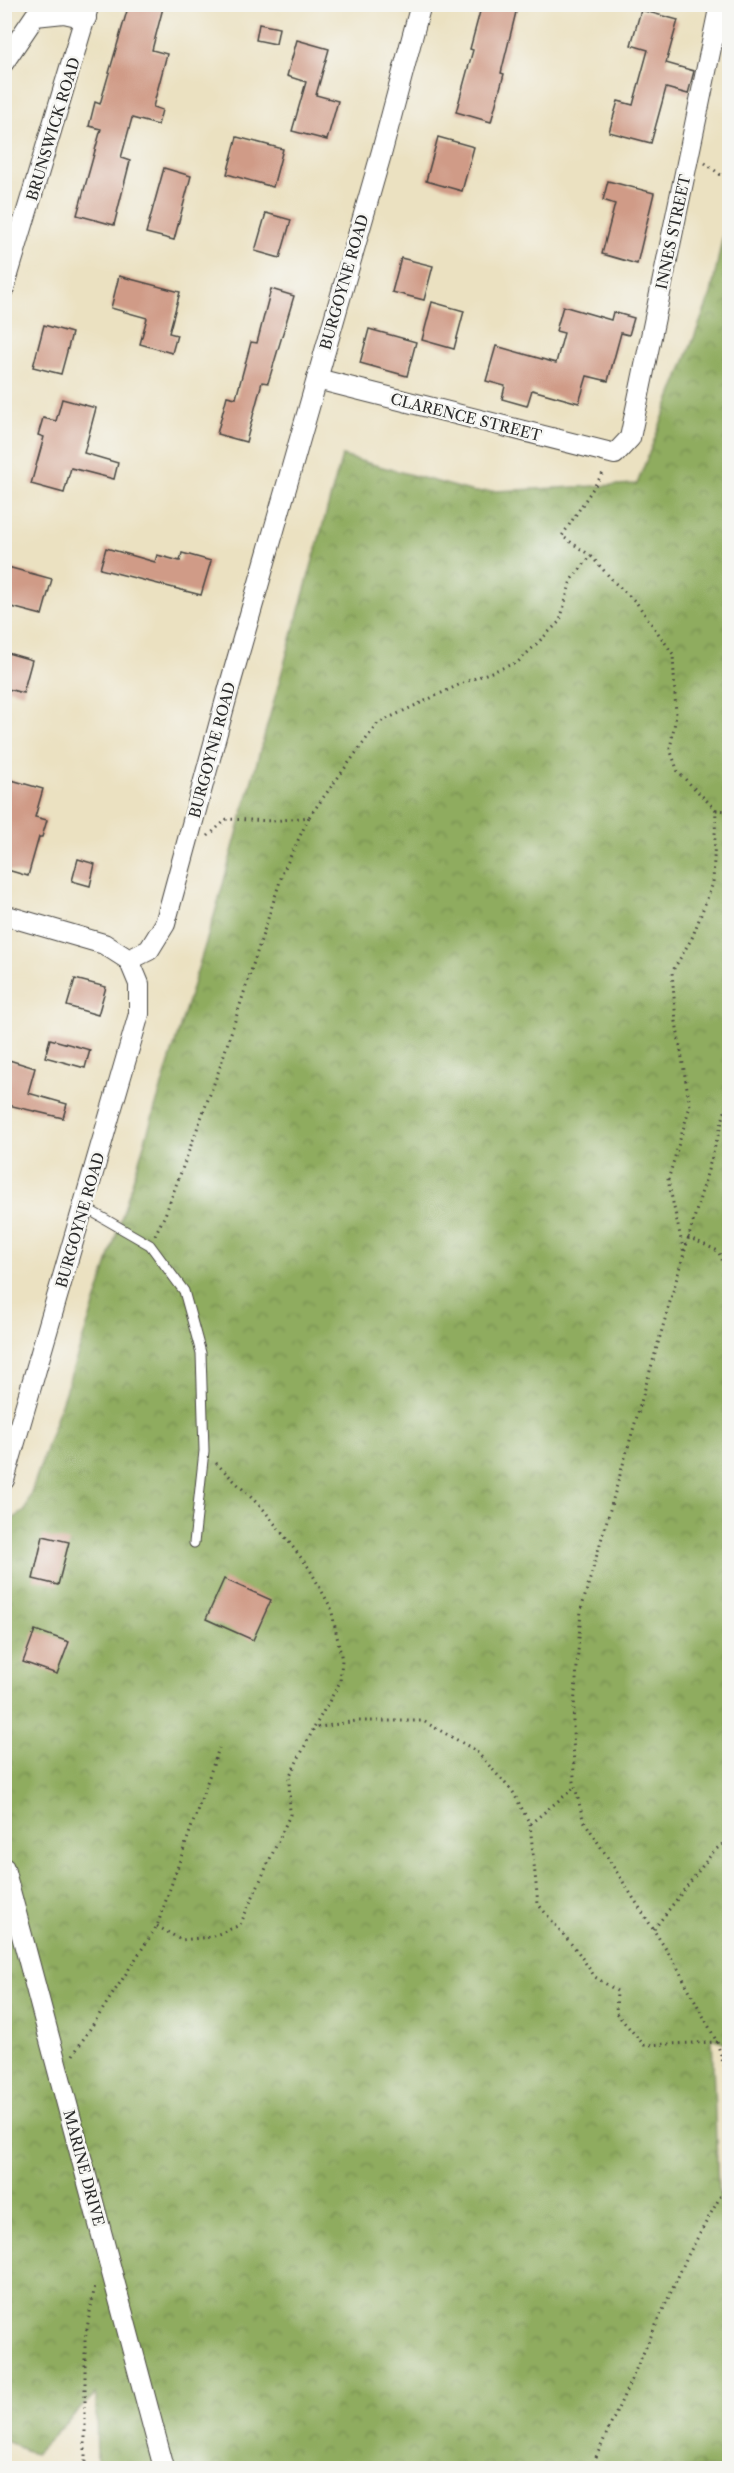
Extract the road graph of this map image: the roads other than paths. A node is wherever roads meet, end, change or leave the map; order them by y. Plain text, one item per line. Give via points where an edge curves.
1 (421, 4) edge
2 (720, 4) edge
3 (88, 11) edge
4 (4, 62) edge
5 (4, 288) edge
6 (317, 379) junction
7 (615, 454) joint
8 (4, 915) edge
9 (129, 960) junction
10 (84, 1207) junction
11 (4, 1480) edge
12 (194, 1543) dead end
13 (4, 1868) edge
14 (164, 2469) edge

1 - 6 street, BURGOYNE ROAD
2 - 7 street, INNES STREET via 630,438
3 - 4 street via 34,16
3 - 5 street, BRUNSWICK ROAD
6 - 7 street, CLARENCE STREET
6 - 9 street, BURGOYNE ROAD via 165,924 149,950
8 - 9 street via 104,944
9 - 10 street, BURGOYNE ROAD via 139,984 139,1014
10 - 11 street, BURGOYNE ROAD
10 - 12 lane via 150,1245 184,1291 201,1353 204,1451
13 - 14 street, MARINE DRIVE

